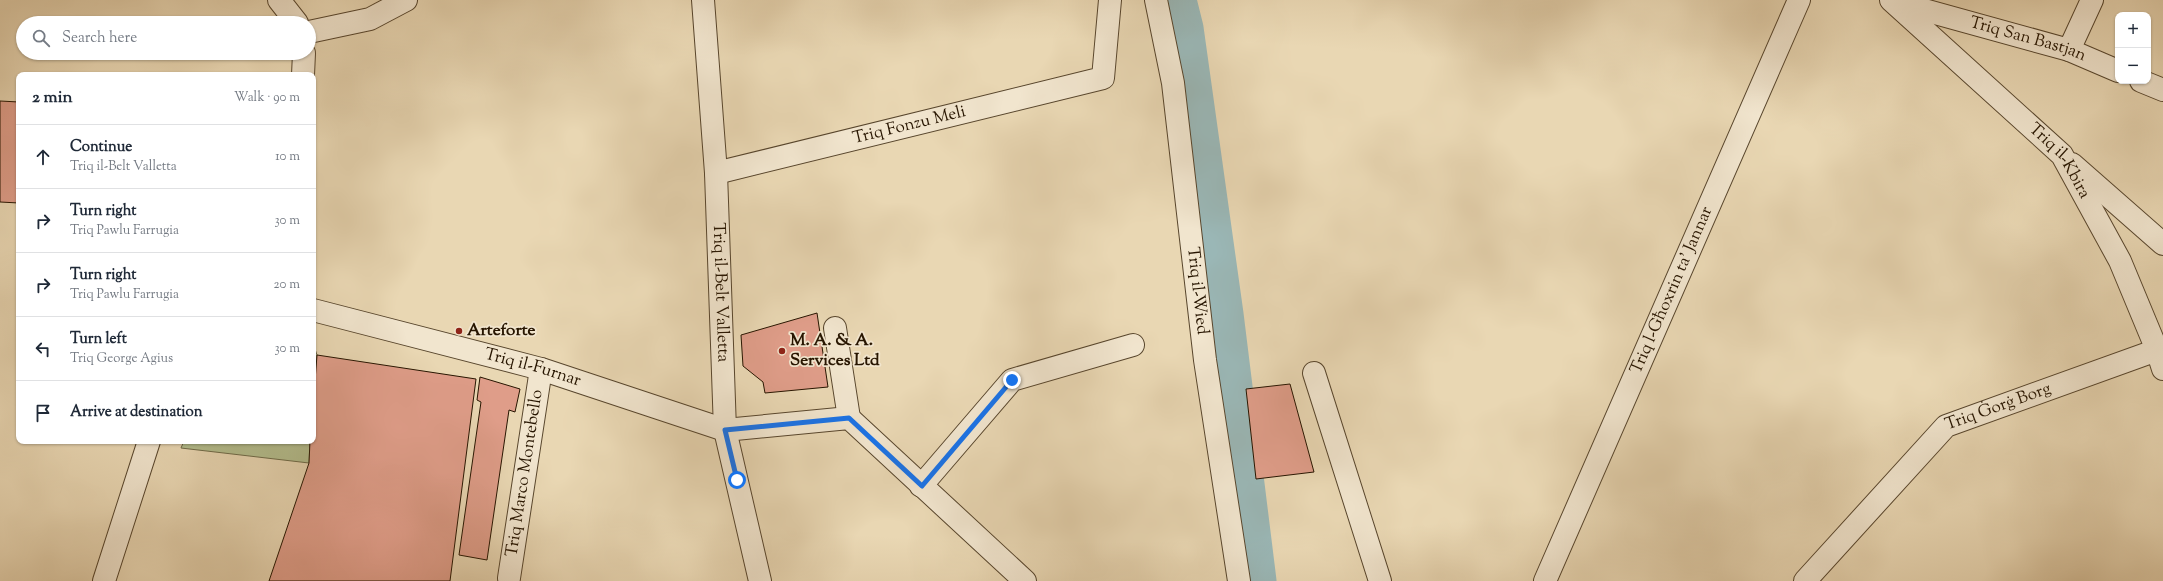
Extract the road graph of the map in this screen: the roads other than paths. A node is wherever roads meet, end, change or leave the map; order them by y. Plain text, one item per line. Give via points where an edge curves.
1 (279, 0) edge
2 (406, 0) edge
3 (702, 0) edge
4 (1110, 0) edge
5 (1156, 0) edge
6 (1799, 0) edge
7 (1891, 0) edge
8 (2092, 0) edge
9 (292, 16) edge
10 (316, 31) edge
11 (2069, 50) junction
12 (304, 60) edge
13 (2115, 70) edge
14 (303, 72) edge
15 (2148, 84) edge
16 (2163, 90) edge
17 (2062, 155) junction
18 (716, 173) junction
19 (2163, 244) edge
20 (316, 311) edge
21 (835, 328) dead end
22 (1133, 345) dead end
23 (2160, 360) edge
24 (541, 369) junction
25 (1314, 373) dead end
26 (849, 418) junction
27 (725, 430) junction
28 (148, 444) edge
29 (922, 486) junction
30 (509, 578) dead end
31 (104, 581) edge
32 (760, 581) edge
33 (1025, 581) edge
34 (1239, 581) edge
35 (1380, 581) edge
36 (1544, 581) edge
37 (1805, 581) edge

1 - 9 street
2 - 10 street via 370,19
3 - 18 street, Triq il-Belt Valletta
4 - 18 street, Triq Fonzu Meli via 1103,78
5 - 34 street, Triq il-Wied via 1173,83 1205,360
6 - 36 street, Triq l-Għoxrin ta' Jannar
7 - 11 street, Triq San Bastjan
7 - 17 street, Triq il-Kbira
8 - 11 street
11 - 13 street, Triq San Bastjan
12 - 14 street
15 - 16 street
17 - 19 street
17 - 23 street, Triq il-Kbira via 2120,261
18 - 27 street, Triq il-Belt Valletta
20 - 24 street, Triq il-Furnar
21 - 26 street
22 - 29 street via 1012,380
23 - 37 street, Triq Ġorġ Borg via 1946,426
24 - 27 street, Triq il-Furnar
24 - 30 street, Triq Marco Montebello
25 - 35 street
26 - 27 street
26 - 29 street
27 - 32 street, Triq il-Belt Valletta
28 - 31 street
29 - 33 street

